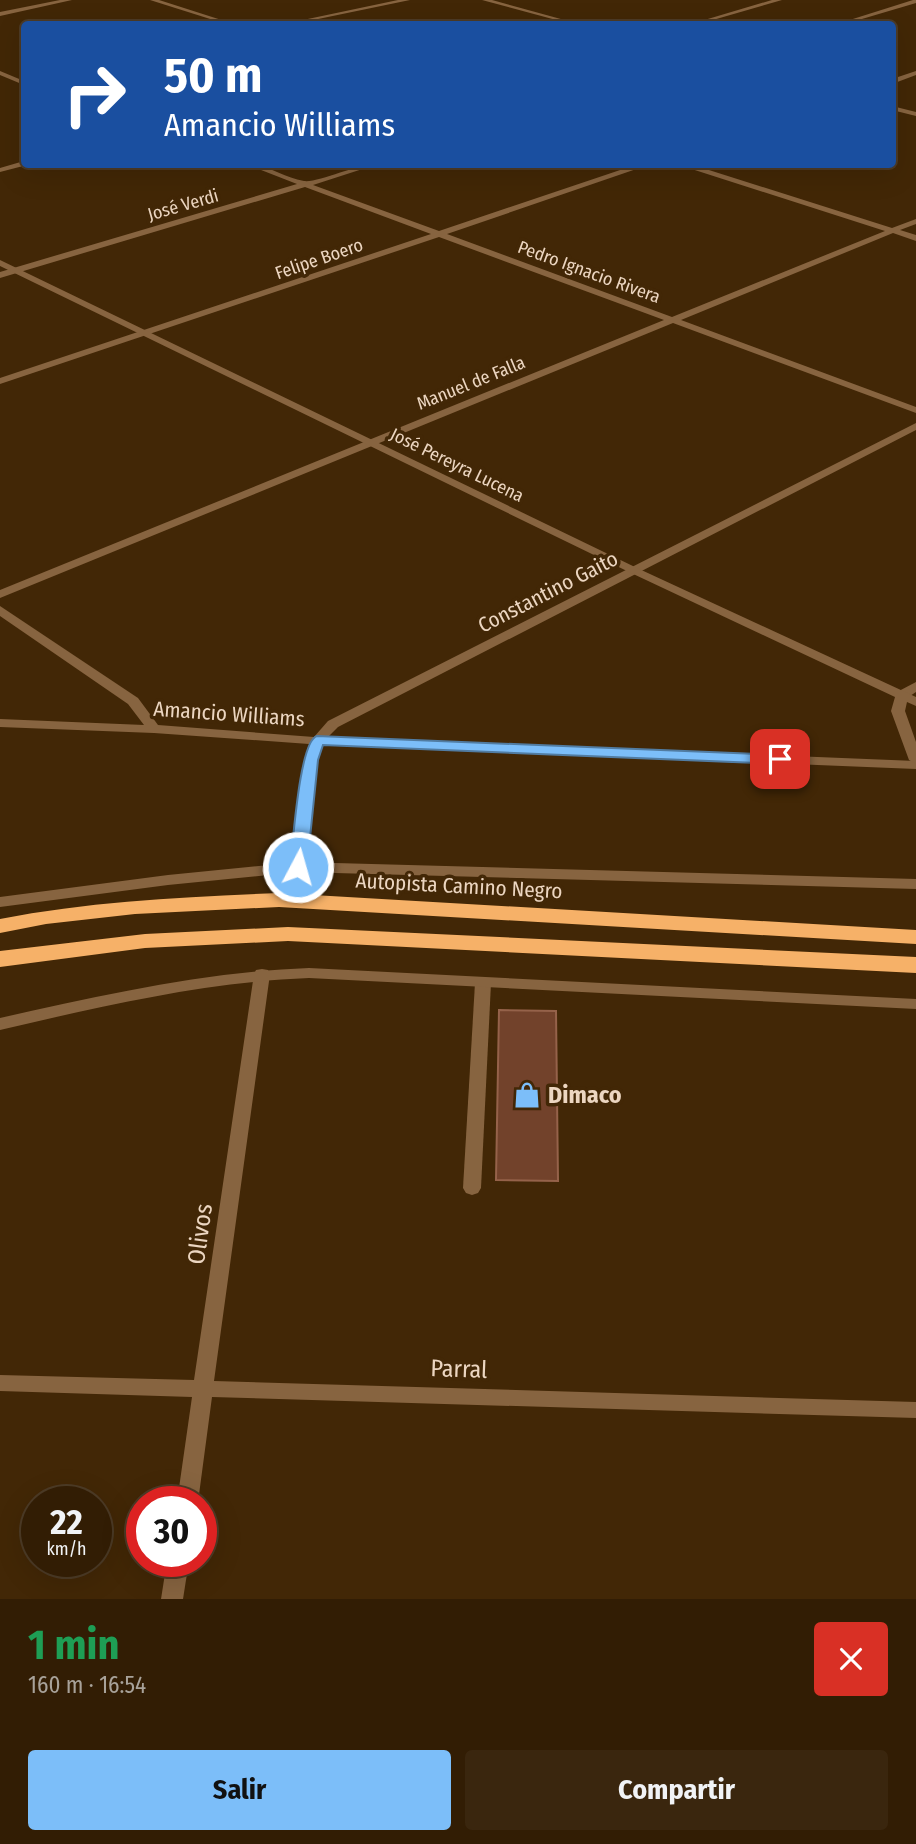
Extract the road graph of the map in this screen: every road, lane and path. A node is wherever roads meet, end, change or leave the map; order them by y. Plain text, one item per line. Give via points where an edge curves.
1 (69, 0) edge
2 (153, 0) edge
3 (407, 0) edge
4 (485, 0) edge
5 (779, 0) edge
6 (915, 1) edge
7 (0, 14) edge
8 (221, 21) edge
9 (302, 21) edge
10 (563, 21) edge
11 (705, 21) edge
12 (850, 21) edge
13 (0, 73) edge
14 (916, 74) edge
15 (21, 80) edge
16 (21, 80) edge
17 (896, 81) edge
18 (0, 84) edge
19 (896, 109) edge
20 (916, 114) edge
21 (21, 164) edge
22 (261, 168) edge
23 (361, 168) edge
24 (635, 168) edge
25 (693, 168) edge
26 (0, 170) edge
27 (307, 185) junction
28 (916, 221) edge
29 (892, 230) junction
30 (440, 234) junction
31 (916, 238) edge
32 (0, 263) edge
33 (17, 271) junction
34 (0, 275) edge
35 (672, 320) junction
36 (147, 333) junction
37 (0, 381) edge
38 (916, 410) edge
39 (916, 426) edge
40 (371, 443) junction
41 (633, 569) junction
42 (0, 594) edge
43 (0, 610) edge
44 (916, 686) edge
45 (902, 695) junction
46 (916, 702) edge
47 (0, 723) edge
48 (154, 729) junction
49 (317, 740) junction
50 (916, 762) edge
51 (298, 867) junction
52 (916, 884) edge
53 (0, 902) edge
54 (0, 926) edge
55 (916, 937) edge
56 (0, 959) edge
57 (916, 965) edge
58 (262, 974) junction
59 (483, 982) junction
60 (916, 1004) edge
61 (0, 1024) edge
62 (472, 1188) dead end
63 (0, 1382) edge
64 (205, 1387) junction
65 (916, 1410) edge
66 (190, 1486) edge
67 (175, 1577) edge
68 (172, 1599) edge

1 - 7 street
2 - 8 street
3 - 9 street
4 - 10 street
5 - 11 street
6 - 12 street
13 - 15 street
14 - 17 street
16 - 18 street
19 - 20 street
21 - 26 street
22 - 27 street, Pedro Ignacio Rivera
23 - 27 street, José Verdi
24 - 30 street, Felipe Boero
25 - 29 street
27 - 30 street, Pedro Ignacio Rivera
27 - 33 street, José Verdi
28 - 29 street, Manuel de Falla
29 - 31 street
29 - 35 street, Manuel de Falla
30 - 35 street, Pedro Ignacio Rivera
30 - 36 street, Felipe Boero
32 - 33 street, José Pereyra Lucena
33 - 34 street, José Verdi
33 - 36 street, José Pereyra Lucena
35 - 38 street, Pedro Ignacio Rivera
35 - 40 street, Manuel de Falla
36 - 37 street, Felipe Boero
36 - 40 street, José Pereyra Lucena
39 - 41 street, Constantino Gaito
40 - 41 street, José Pereyra Lucena
40 - 42 street, Manuel de Falla
41 - 45 street, José Pereyra Lucena
41 - 49 street, Constantino Gaito via 333,724
43 - 48 street via 133,701
44 - 45 street
45 - 46 street, José Pereyra Lucena
45 - 50 street via 898,711
47 - 48 street, Amancio Williams
48 - 49 street, Amancio Williams
49 - 50 street, Amancio Williams
49 - 51 street
51 - 52 street
51 - 53 street
54 - 55 highway, Autopista Camino Negro via 135,908 279,900
56 - 57 highway via 145,941 288,934
58 - 59 street
58 - 61 street via 178,984
58 - 64 street, Olivos
59 - 60 street
59 - 62 street
63 - 64 street, Parral
64 - 65 street, Parral
64 - 66 street, Olivos
67 - 68 street

